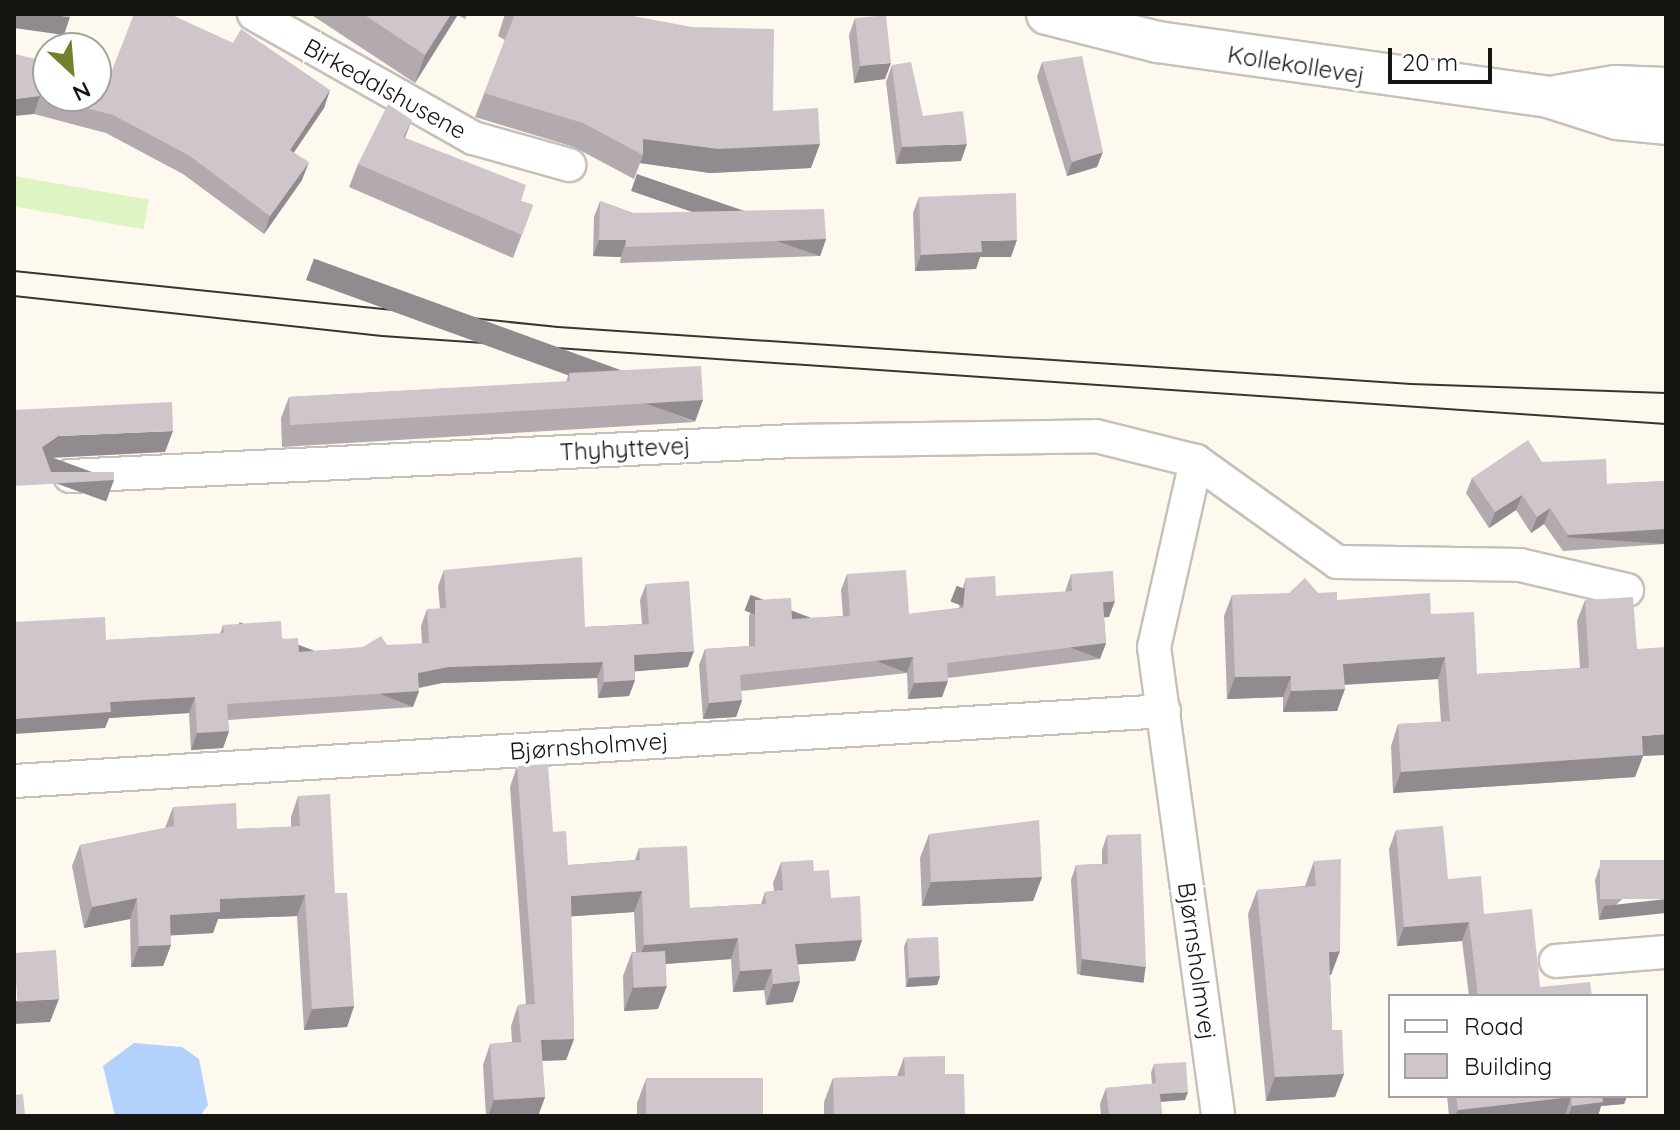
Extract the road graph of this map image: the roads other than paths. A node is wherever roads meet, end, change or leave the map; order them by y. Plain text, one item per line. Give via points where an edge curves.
1 (254, 14) edge
2 (1047, 14) edge
3 (1666, 88) edge
4 (1548, 97) junction
5 (1666, 124) edge
6 (569, 165) dead end
7 (1196, 461) junction
8 (51, 477) edge
9 (1627, 590) dead end
10 (1164, 711) junction
11 (14, 781) edge
12 (1666, 952) edge
13 (1556, 961) dead end
14 (1218, 1116) edge

1 - 6 street, Birkedalshusene via 473,138
2 - 4 street, Kollekollevej via 1288,65
3 - 4 street, Kollekollevej via 1615,86
4 - 5 street, Kollekollevej via 1617,119
7 - 8 street, Thyhyttevej via 1096,436 794,441
7 - 9 street via 1337,562 1520,565
7 - 10 street, Bjørnsholmvej via 1154,647
10 - 11 street, Bjørnsholmvej
10 - 14 street, Bjørnsholmvej
12 - 13 street

